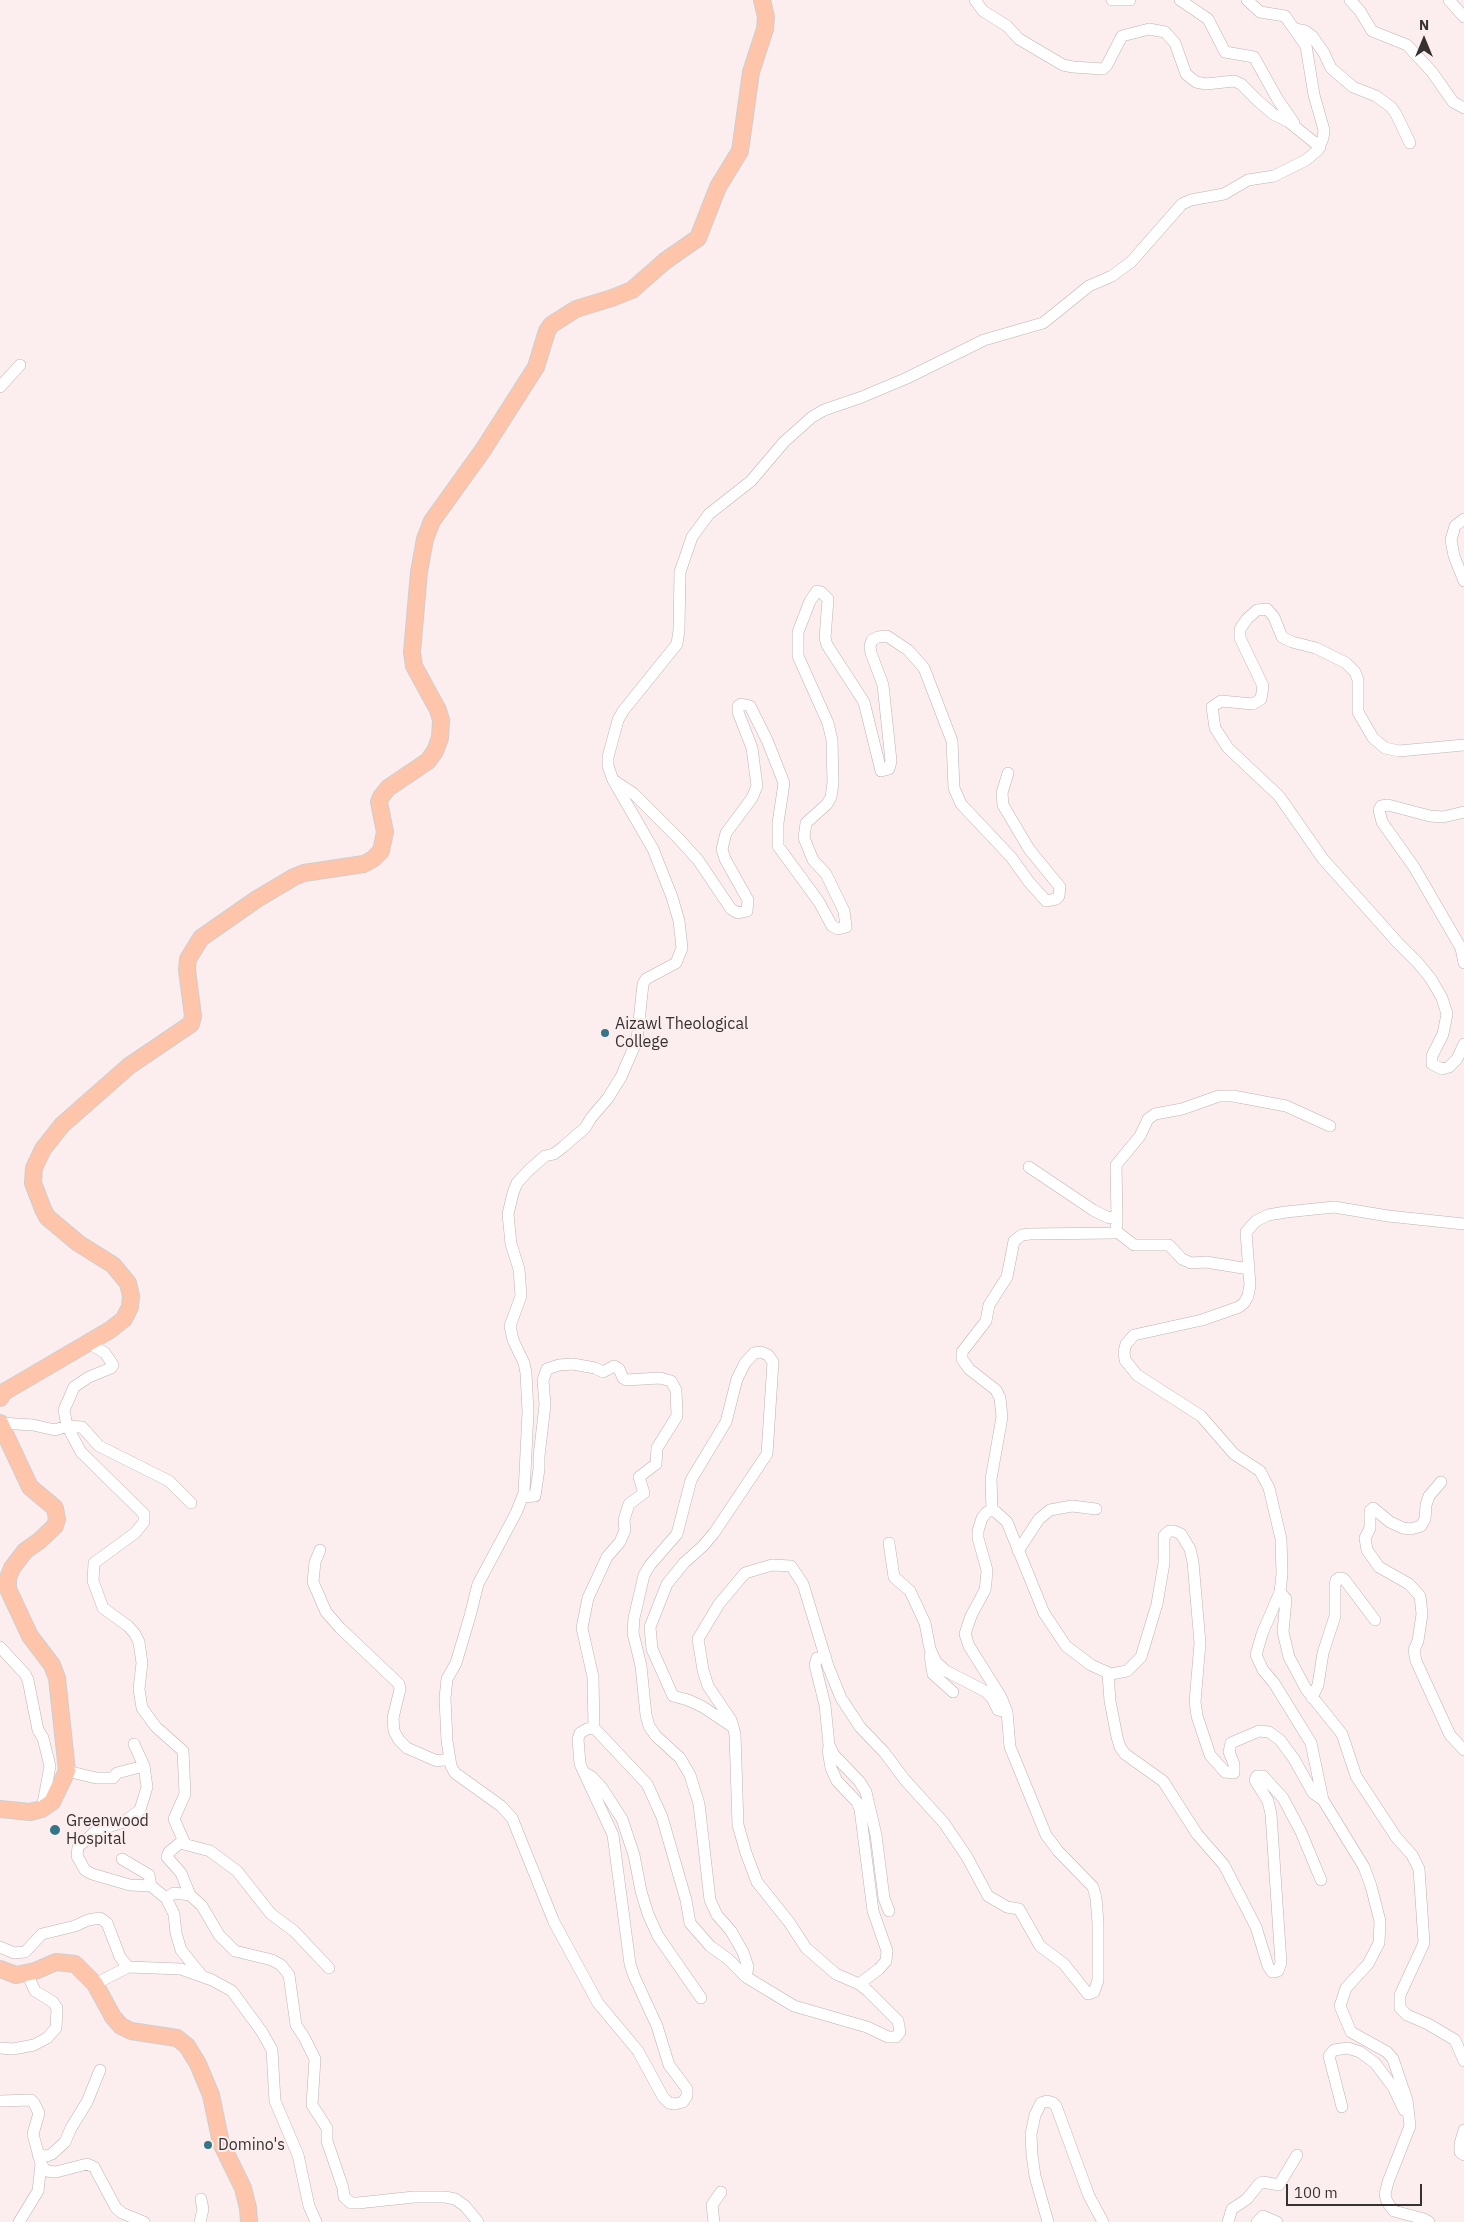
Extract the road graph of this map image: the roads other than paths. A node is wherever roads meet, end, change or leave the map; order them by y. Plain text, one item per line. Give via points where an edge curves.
1 (762, 0) edge
2 (975, 0) edge
3 (1112, 0) edge
4 (1130, 0) edge
5 (1180, 0) edge
6 (1247, 0) edge
7 (1350, 0) edge
8 (1449, 0) edge
9 (1464, 17) edge
10 (1295, 29) junction
11 (1464, 108) edge
12 (1298, 130) junction
13 (1410, 143) dead end
14 (1320, 147) junction
15 (20, 365) dead end
16 (0, 387) edge
17 (1464, 519) edge
18 (1464, 581) edge
19 (1464, 745) edge
20 (1008, 773) dead end
21 (613, 780) junction
22 (1464, 812) edge
23 (1464, 963) edge
24 (1464, 1044) edge
25 (1330, 1126) dead end
26 (1029, 1167) dead end
27 (1117, 1219) junction
28 (1464, 1224) edge
29 (1116, 1231) junction
30 (1249, 1269) junction
31 (87, 1342) junction
32 (0, 1398) edge
33 (0, 1423) edge
34 (67, 1426) junction
35 (1440, 1482) dead end
36 (523, 1497) junction
37 (191, 1503) dead end
38 (1096, 1509) dead end
39 (992, 1510) junction
40 (889, 1543) dead end
41 (320, 1550) dead end
42 (1018, 1551) junction
43 (1280, 1592) junction
44 (1375, 1620) dead end
45 (0, 1647) edge
46 (930, 1649) junction
47 (826, 1658) junction
48 (1108, 1673) junction
49 (953, 1692) dead end
50 (1312, 1698) junction
51 (1007, 1712) junction
52 (733, 1727) junction
53 (594, 1728) junction
54 (134, 1744) dead end
55 (829, 1745) junction
56 (1464, 1750) edge
57 (449, 1759) junction
58 (144, 1766) junction
59 (67, 1771) junction
60 (583, 1773) junction
61 (1323, 1800) junction
62 (42, 1809) junction
63 (0, 1810) edge
64 (185, 1844) junction
65 (122, 1859) dead end
66 (1321, 1880) dead end
67 (151, 1886) junction
68 (190, 1894) junction
69 (166, 1898) junction
70 (888, 1911) dead end
71 (0, 1947) edge
72 (128, 1967) junction
73 (329, 1968) dead end
74 (0, 1970) edge
75 (27, 1974) junction
76 (203, 1976) junction
77 (746, 1977) junction
78 (95, 1984) junction
79 (859, 1984) junction
80 (701, 1998) dead end
81 (0, 2048) edge
82 (1464, 2061) edge
83 (100, 2070) dead end
84 (0, 2101) edge
85 (1342, 2107) dead end
86 (1411, 2121) junction
87 (1464, 2130) edge
88 (1296, 2155) dead end
89 (1464, 2155) edge
90 (40, 2159) junction
91 (721, 2192) dead end
92 (200, 2199) dead end
93 (19, 2222) edge
94 (144, 2222) edge
95 (200, 2222) edge
96 (249, 2222) edge
97 (316, 2222) edge
98 (478, 2222) edge
99 (714, 2222) edge
100 (1048, 2222) edge
101 (1103, 2222) edge
102 (1228, 2222) edge
103 (1257, 2222) edge
104 (1277, 2222) edge
105 (1429, 2222) edge

1 - 31 highway via 765,24 751,72 740,152 718,187 698,238 632,290 576,309 551,325 536,367 483,450 432,521 419,572 412,652 414,666 438,710 440,738 428,761 380,797 384,832 381,851 364,864 294,877 201,938 188,959 191,1024 129,1066 62,1125 43,1149 34,1168 33,1183 47,1217 78,1243 113,1265 128,1283 131,1296 124,1320
2 - 12 street via 983,11 1007,26 1019,40 1072,67 1103,69 1122,36 1149,29 1165,32 1175,43 1186,74 1196,82 1234,81 1241,84 1262,105
3 - 4 street
5 - 12 street via 1208,19 1225,52 1254,57
6 - 10 street via 1260,12 1285,16
7 - 11 street via 1372,30 1408,46 1453,102
8 - 9 street
10 - 13 street via 1305,30 1312,36 1331,68 1353,87 1376,96 1394,110
10 - 14 street via 1306,46 1323,125
12 - 14 street
14 - 21 street via 1306,160 1274,176 1248,180 1224,194 1182,204 1131,262 1112,276 1089,286 1043,323 984,340 907,378 824,410 794,432 751,481 709,514 692,536 680,572 677,644 618,720 608,757
15 - 16 street
17 - 18 street via 1455,526 1451,540
19 - 24 street via 1399,751 1385,748 1373,738 1358,712 1358,680 1350,667 1316,648 1285,640 1272,614 1263,609 1254,612 1240,629 1240,638 1263,686 1261,699 1253,704 1220,701 1212,708 1215,728 1228,748 1279,796 1323,859 1431,979 1447,1014 1432,1064 1442,1069 1449,1068 1457,1060
20 - 21 street via 1002,793 1003,806 1029,849 1060,887 1056,899 1046,901 962,804 954,788 952,741 924,668 908,650 887,636 878,636 870,646 883,685 891,761 889,769 881,771 864,702 827,645 828,599 817,591 798,632 798,656 828,723 834,783 827,804 806,823 804,838 813,860 826,874 844,911 846,927 838,929 832,926 819,902 778,846 784,783 756,716 746,704 738,706 738,712 755,760 757,786 726,833 722,849 748,900 747,912 738,913 731,909 680,839 633,793
21 - 36 street via 653,849 679,921 682,948 676,963 646,979 643,984 637,1040 608,1098 584,1128 529,1170 513,1193 508,1214 522,1296 510,1326 524,1363 528,1412
22 - 23 street via 1443,817 1388,806 1381,806 1379,810 1382,822 1414,867 1460,948
25 - 27 street via 1286,1106 1228,1096 1151,1116 1140,1136 1116,1165
26 - 27 street via 1093,1210
27 - 29 street
28 - 30 street via 1334,1207 1286,1212 1268,1216 1249,1227 1246,1232
29 - 30 street via 1134,1245 1168,1245 1190,1263 1206,1262
29 - 39 street via 1110,1235 1030,1234 1018,1238 1012,1246 1007,1277 989,1305 985,1324 962,1350 962,1359 968,1370 996,1390 1000,1402 1002,1417 991,1479
30 - 43 street via 1248,1296 1239,1307 1202,1320 1134,1336 1126,1344 1124,1352 1125,1360 1137,1375 1201,1416 1234,1454 1260,1471 1269,1488 1281,1539
31 - 32 highway via 4,1392
31 - 34 street via 105,1354 113,1365 74,1387 64,1410
33 - 34 street via 56,1430
33 - 59 highway via 30,1487 55,1508 55,1526 40,1542 25,1551 12,1568 8,1589 30,1636 52,1665
34 - 37 street via 82,1427 100,1446 169,1481
34 - 64 street via 81,1452 144,1514 144,1522 136,1533 94,1563 92,1575 102,1608 136,1634 142,1663 139,1689 142,1708 156,1727 183,1751 184,1794 174,1820
35 - 56 street via 1429,1496 1421,1526 1403,1528 1373,1508 1365,1538 1367,1550 1379,1567 1409,1584 1420,1596 1422,1614 1414,1650 1416,1661 1450,1735
36 - 53 street via 535,1496 545,1405 543,1380 548,1369 573,1364 603,1372 614,1366 626,1380 660,1378 671,1381 676,1390 677,1416 657,1448 656,1464 639,1477 644,1492 629,1504 620,1542 607,1557 588,1598 582,1628 593,1677
36 - 57 street via 478,1584 456,1663 447,1680
38 - 42 street via 1072,1506 1050,1510 1039,1518
39 - 42 street via 1005,1518
39 - 51 street via 983,1516 978,1531 988,1570 985,1590 965,1634
40 - 46 street via 894,1577 910,1592 924,1624
41 - 57 street via 314,1562 313,1582 326,1612 399,1684 394,1731 399,1740 408,1748 436,1761
42 - 48 street via 1044,1613 1066,1646
43 - 50 street via 1286,1599 1284,1642
43 - 61 street via 1256,1655 1262,1670 1274,1683 1311,1743
44 - 50 street via 1344,1579 1338,1578 1334,1586 1335,1616 1322,1653 1318,1685
45 - 62 street via 28,1680 38,1730 50,1766
46 - 49 street via 933,1674
46 - 51 street via 942,1668 977,1686 992,1698 998,1710
47 - 51 street via 841,1698 860,1727 944,1823 988,1896 1006,1907 1019,1910 1040,1946 1064,1964 1085,1993 1090,1994 1096,1989 1098,1980 1096,1898 1089,1882 1046,1835 1010,1747
47 - 52 street via 803,1584 792,1566 772,1565 744,1573 719,1604 698,1639 702,1670 708,1686
47 - 55 street via 816,1658 815,1665 825,1705
48 - 61 street via 1127,1671 1141,1657 1157,1604 1164,1563 1164,1536 1169,1531 1177,1532 1185,1540 1193,1562 1200,1643 1195,1702 1210,1755 1225,1772 1234,1773 1229,1752 1231,1743 1260,1731 1272,1733 1294,1759 1313,1793
48 - 66 street via 1110,1701 1120,1747 1163,1781 1192,1827 1224,1865 1256,1926 1272,1972 1278,1971 1281,1963 1272,1824 1268,1802 1255,1780 1259,1775 1264,1776 1283,1798
50 - 82 street via 1342,1734 1356,1776 1412,1855 1419,1870 1424,1943 1400,1995 1400,2008 1407,2016 1455,2040
52 - 77 street via 703,1707 672,1696 652,1649 650,1627 667,1584 714,1533 767,1454 774,1379 773,1362 761,1352 745,1363 737,1379 726,1422 691,1480 677,1534 644,1575 633,1633 641,1666 646,1715 656,1736 680,1758 690,1775 699,1804 710,1900 717,1916 729,1928 743,1952 748,1967
52 - 79 street via 736,1734 738,1825 757,1882 806,1948 836,1974
53 - 60 street via 584,1730 578,1739
53 - 77 street via 647,1784 662,1817 690,1923 710,1946
54 - 58 street
55 - 70 street via 866,1792
55 - 79 street via 834,1776 860,1809 873,1911 886,1951 886,1961
57 - 60 street via 460,1778 501,1806 512,1818 554,1922 598,2003 638,2051 669,2103 682,2102 687,2096 687,2088 669,2065 657,2026 630,1964 613,1836
58 - 59 street via 117,1773 113,1778 96,1778
58 - 67 street via 147,1787 140,1810 124,1822 97,1830 78,1847 77,1856 85,1870 92,1874 130,1885
59 - 62 highway via 52,1802
60 - 80 street via 592,1777 620,1814 648,1914 658,1936
61 - 86 street via 1364,1867 1380,1921 1375,1955 1346,1988 1340,2006 1351,2032 1387,2052 1393,2059
62 - 63 highway via 30,1812
64 - 68 street via 177,1844 167,1855 181,1873
64 - 73 street via 210,1851 237,1871 271,1914 294,1931
65 - 67 street via 149,1875
67 - 69 street
68 - 69 street via 174,1893
68 - 98 street via 202,1906 219,1935 235,1951 272,1960 289,1975 296,2024 314,2059 311,2102 327,2128 327,2141 344,2197 351,2203 445,2197 465,2206
69 - 76 street via 174,1914 181,1950
71 - 72 street via 14,1953 25,1952 42,1934 100,1918 107,1923 120,1957
72 - 76 street via 181,1969
72 - 78 street
74 - 75 highway via 16,1975
75 - 78 highway via 56,1962 66,1962 75,1964
75 - 81 street via 35,1992 57,2008 56,2028 34,2045 18,2049
76 - 97 street via 232,1992 272,2050 275,2101 298,2154 309,2206
77 - 79 street via 794,2006 867,2027 888,2037 899,2035 898,2021
78 - 96 highway via 121,2026 131,2031 177,2038 187,2046 211,2095 221,2143 243,2188
83 - 90 street via 65,2142 52,2154
84 - 90 street via 30,2100 34,2103 39,2113 33,2134
85 - 86 street via 1329,2056 1334,2050 1348,2048 1370,2058 1381,2069
86 - 105 street via 1385,2194 1394,2210
87 - 89 street via 1460,2144 1460,2152
88 - 102 street via 1278,2186 1259,2184 1247,2199 1232,2209
90 - 93 street via 38,2191
90 - 94 street via 50,2173 87,2164 94,2167 116,2208
91 - 99 street via 712,2205
92 - 95 street via 203,2209
100 - 101 street via 1035,2176 1031,2141 1035,2115 1041,2103 1047,2101 1056,2106 1089,2196
103 - 104 street via 1263,2216

